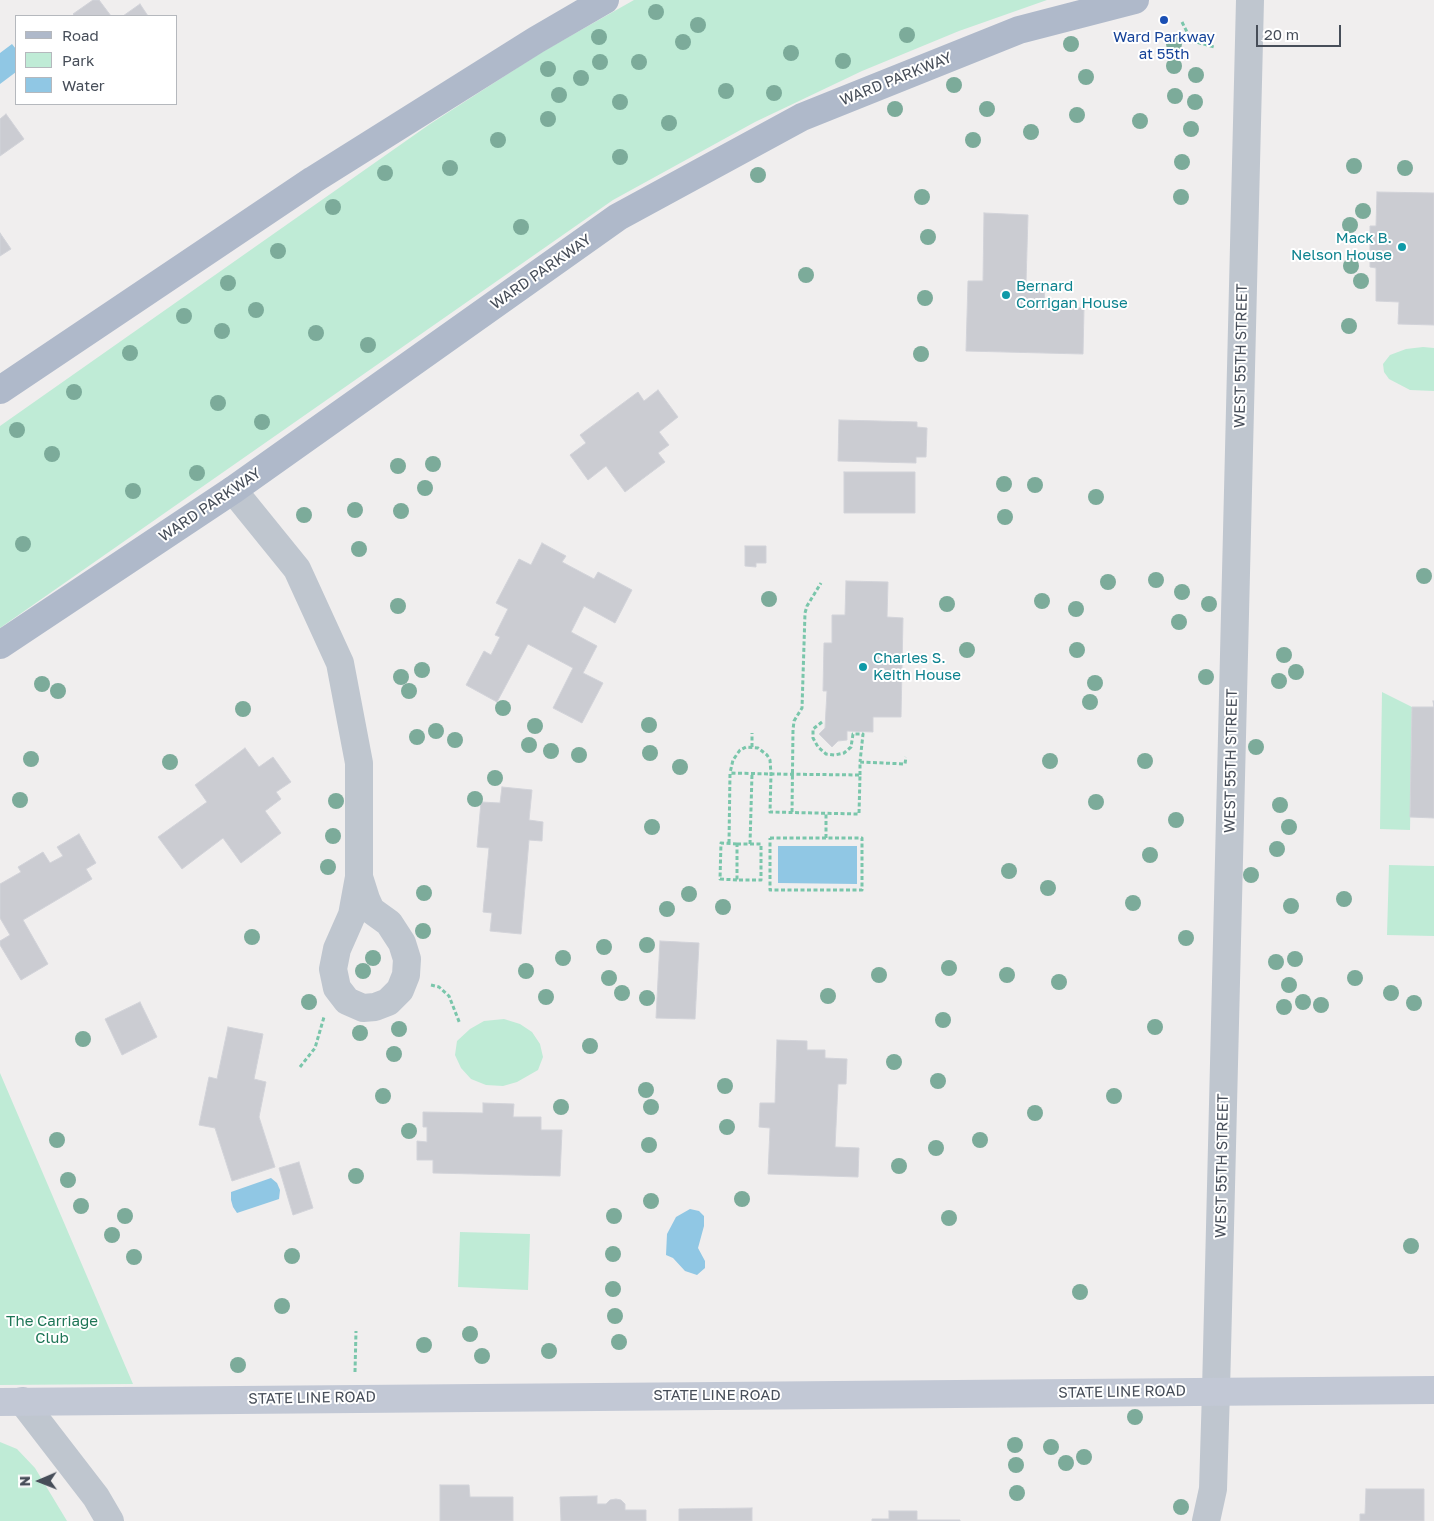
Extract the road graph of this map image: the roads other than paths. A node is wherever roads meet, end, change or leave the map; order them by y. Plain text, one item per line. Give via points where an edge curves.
1 (605, 0) edge
2 (1135, 0) edge
3 (1250, 0) edge
4 (0, 390) edge
5 (233, 490) junction
6 (0, 645) edge
7 (359, 877) dead end
8 (1434, 1390) edge
9 (1216, 1391) junction
10 (11, 1402) edge
11 (110, 1521) edge
12 (1206, 1521) edge

1 - 4 main road via 313,180
2 - 5 main road, WARD PARKWAY via 1019,30 785,126 618,217
3 - 9 street, WEST 55TH STREET
5 - 6 main road, WARD PARKWAY
5 - 7 street via 297,569 340,662 359,763
8 - 9 main road, STATE LINE ROAD
9 - 10 main road, STATE LINE ROAD
9 - 12 street, WEST 55TH STREET via 1213,1489
10 - 11 street via 96,1497

